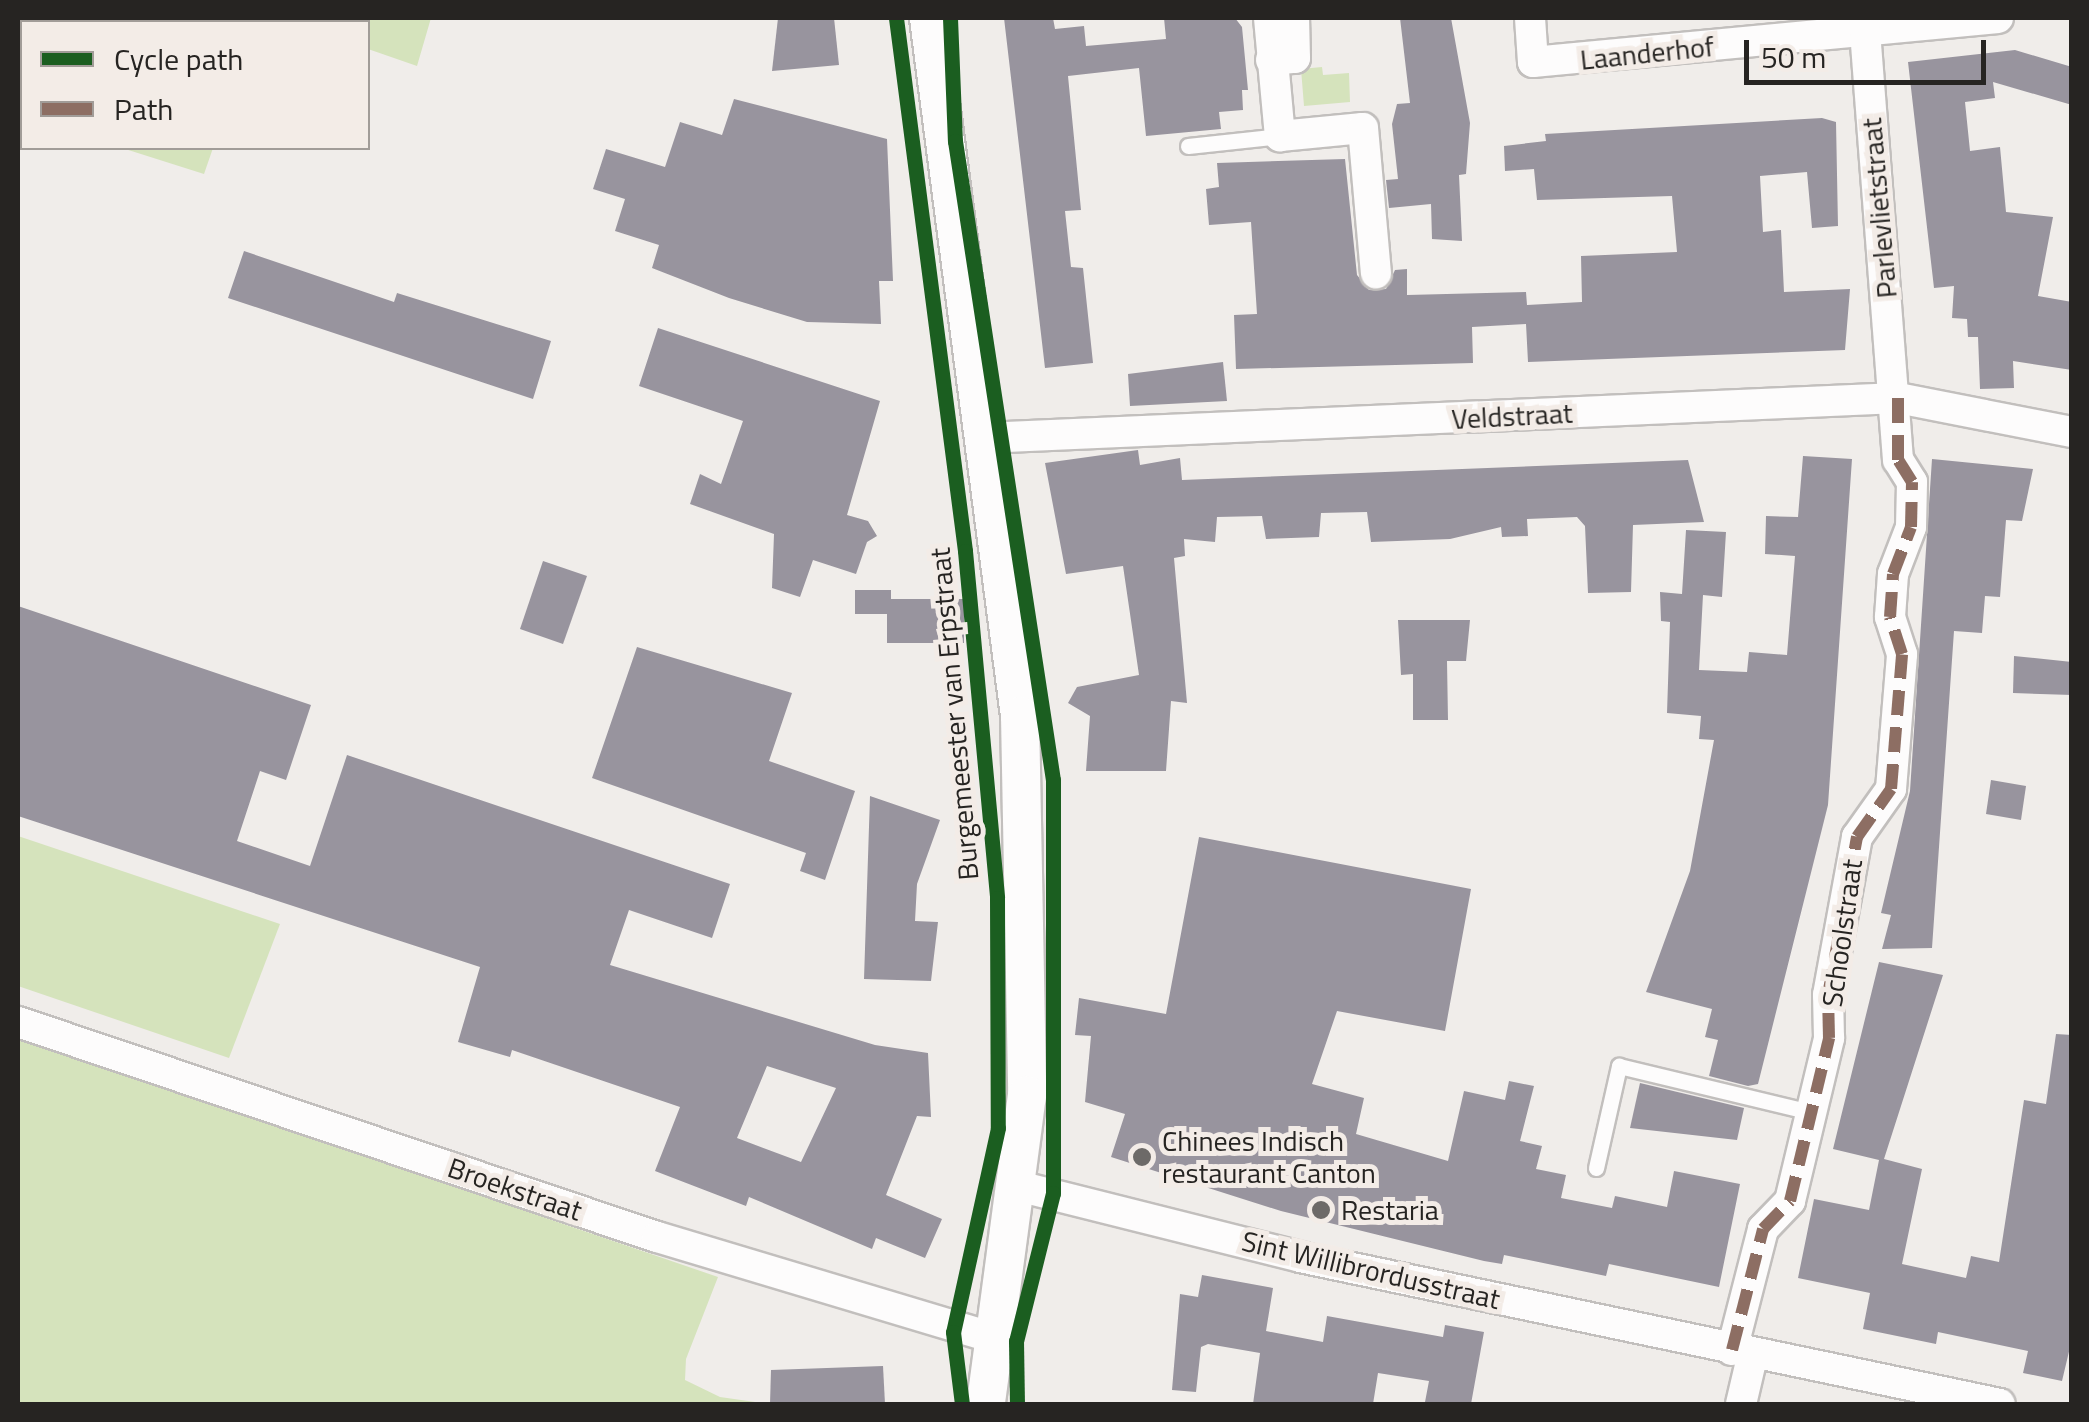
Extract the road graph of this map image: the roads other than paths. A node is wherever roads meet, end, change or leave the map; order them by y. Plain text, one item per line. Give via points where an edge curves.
1 (929, 18) edge
2 (1269, 18) edge
3 (1294, 18) edge
4 (1530, 18) edge
5 (1998, 18) edge
6 (1864, 24) edge
7 (1271, 60) junction
8 (1280, 136) junction
9 (1188, 146) dead end
10 (1376, 272) dead end
11 (1898, 398) junction
12 (2072, 432) edge
13 (982, 438) junction
14 (18, 1022) edge
15 (1810, 1112) junction
16 (1596, 1168) dead end
17 (1018, 1186) junction
18 (994, 1338) junction
19 (1742, 1351) junction
20 (986, 1404) edge
21 (1741, 1404) edge
22 (2000, 1404) edge

1 - 13 street, Burgemeester van Erpstraat
2 - 7 street
3 - 7 street via 1294,58
4 - 6 street, Laanderhof via 1534,62
5 - 6 street
6 - 11 street, Parlevlietstraat
7 - 8 street
8 - 9 lane
8 - 10 street via 1363,128
11 - 12 street, Veldstraat
11 - 13 street, Veldstraat
11 - 15 street, Schoolstraat via 1898,460 1912,482 1912,512 1891,603 1902,654 1892,789 1857,837 1828,995 1829,1038
13 - 17 street, Burgemeester van Erpstraat via 1020,716 1027,1095
14 - 18 street, Broekstraat via 731,1260
15 - 16 lane via 1619,1066
15 - 19 street, Schoolstraat via 1790,1201 1763,1228
17 - 18 street, Burgemeester van Erpstraat
17 - 19 street, Sint Willibrordusstraat via 1300,1258
18 - 20 street, Burgemeester van Erpstraat
19 - 21 street
19 - 22 street, Sint Willibrordusstraat

